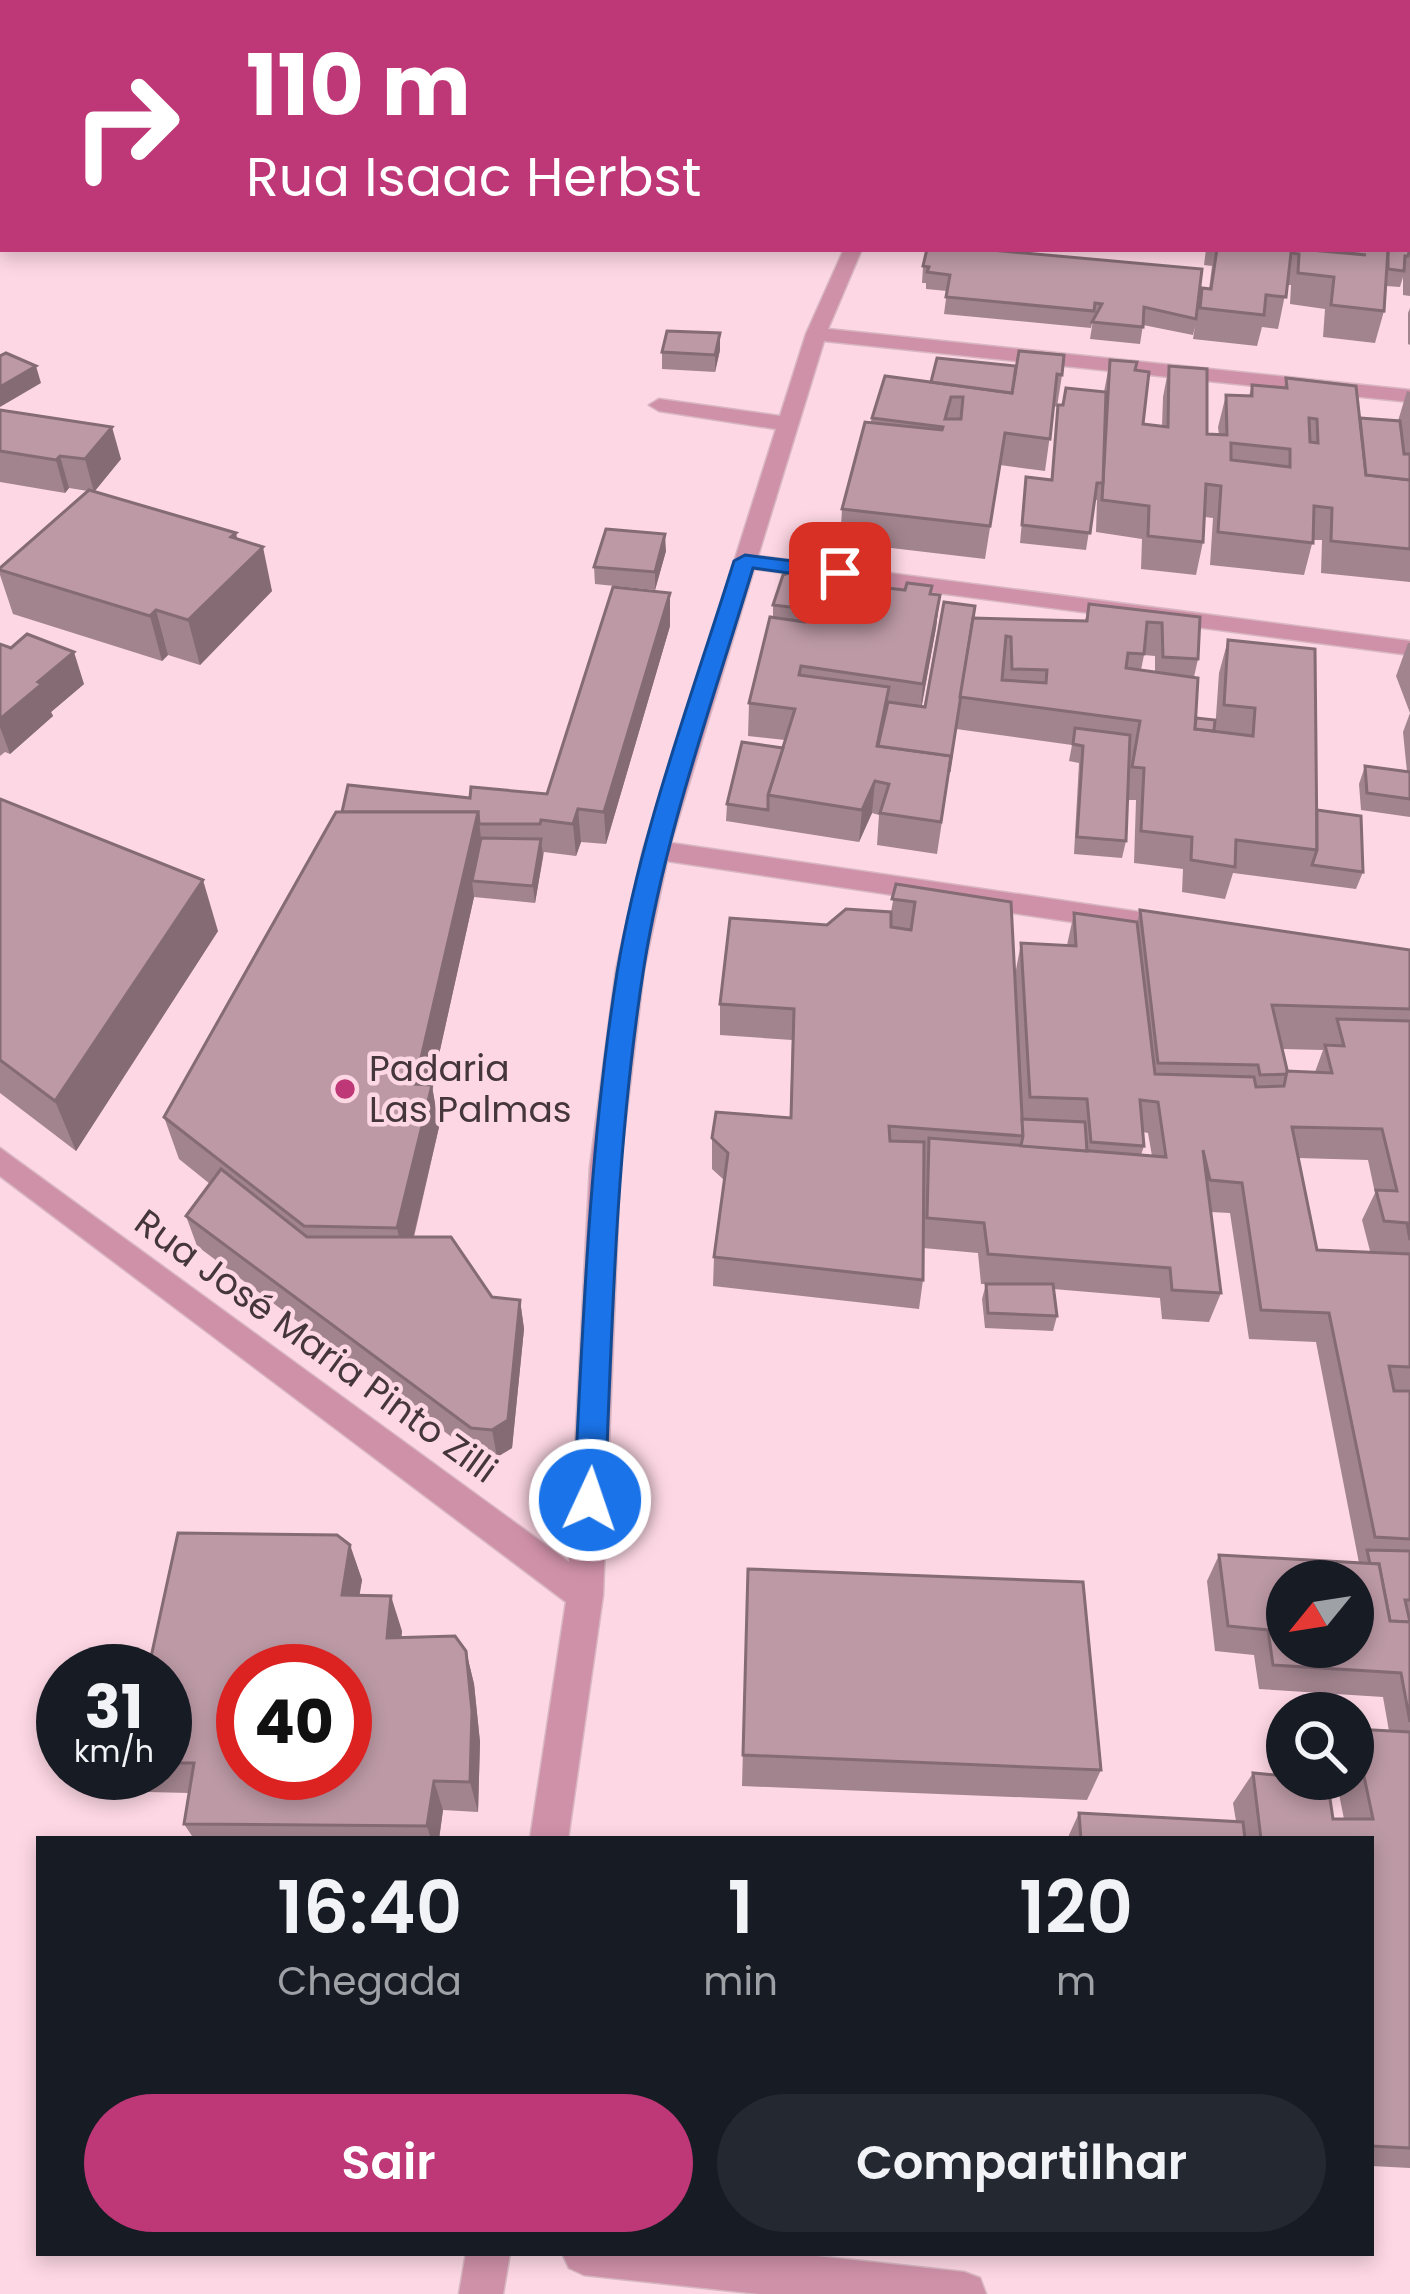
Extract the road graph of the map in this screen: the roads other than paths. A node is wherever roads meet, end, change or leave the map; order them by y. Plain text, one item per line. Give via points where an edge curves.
1 (852, 252) edge
2 (816, 334) junction
3 (1410, 396) edge
4 (659, 405) dead end
5 (788, 424) junction
6 (745, 561) junction
7 (1410, 647) edge
8 (656, 850) junction
9 (1198, 931) edge
10 (0, 1160) edge
11 (585, 1595) junction
12 (549, 1836) edge
13 (487, 2256) edge
14 (612, 2256) edge
15 (481, 2294) edge
16 (964, 2294) edge

1 - 2 street
2 - 3 street
2 - 5 street
4 - 5 street
5 - 6 street
6 - 7 street
6 - 8 street
8 - 9 street
8 - 11 street via 630,970 605,1167
10 - 11 street, Rua José Maria Pinto Zilli
11 - 12 street
13 - 15 street
14 - 16 street

